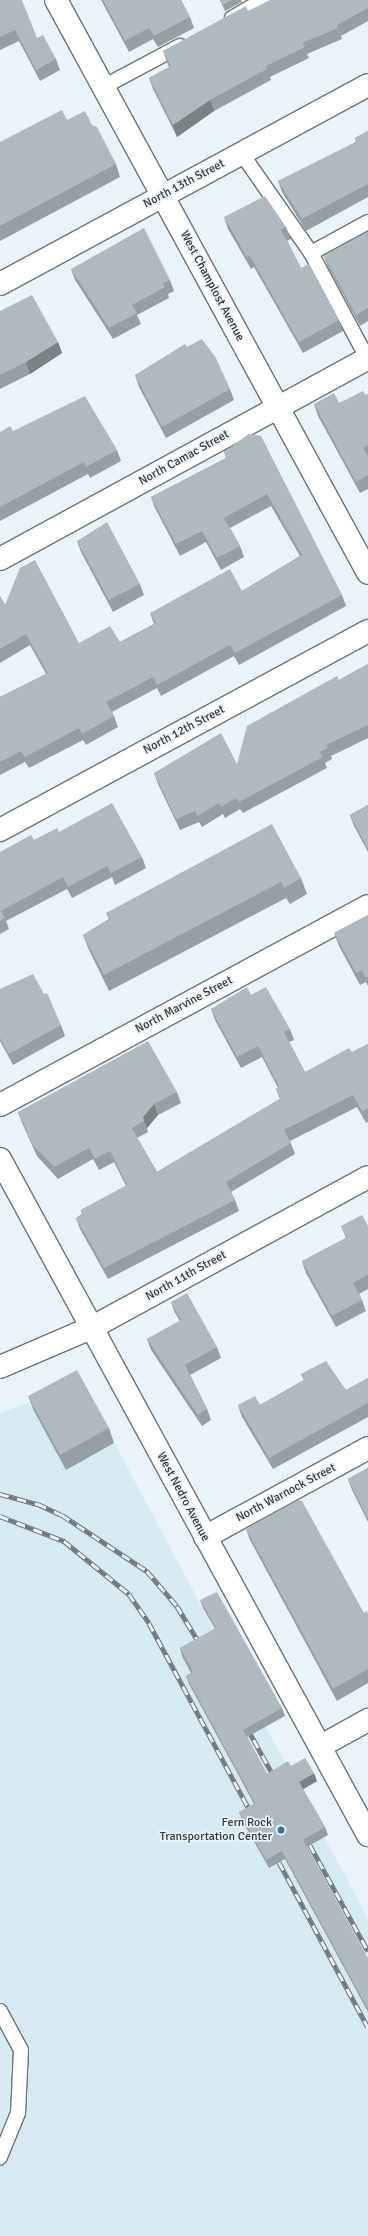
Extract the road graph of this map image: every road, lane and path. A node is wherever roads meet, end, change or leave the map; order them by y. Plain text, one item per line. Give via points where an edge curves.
1 (56, 0) edge
2 (263, 0) edge
3 (220, 24) edge
4 (193, 39) edge
5 (368, 85) edge
6 (104, 86) junction
7 (242, 154) junction
8 (163, 195) junction
9 (368, 222) edge
10 (311, 253) junction
11 (0, 284) edge
12 (368, 358) edge
13 (278, 407) junction
14 (0, 559) edge
15 (368, 573) edge
16 (368, 631) edge
17 (0, 830) edge
18 (368, 906) edge
19 (0, 1105) edge
20 (0, 1159) edge
21 (368, 1177) edge
22 (93, 1327) junction
23 (0, 1367) edge
24 (368, 1448) edge
25 (205, 1537) junction
26 (368, 1720) edge
27 (321, 1746) junction
28 (368, 1835) edge
29 (0, 2011) edge
30 (0, 2157) edge

1 - 6 street, West Champlost Avenue
2 - 3 lane
4 - 6 lane
5 - 7 street, North 13th Street
6 - 8 street, West Champlost Avenue
7 - 8 street, North 13th Street
7 - 10 lane
8 - 11 street, North 13th Street
8 - 13 street, West Champlost Avenue
9 - 10 lane
10 - 12 lane
12 - 13 street, North Camac Street
13 - 14 street, North Camac Street
13 - 15 street, West Champlost Avenue
16 - 17 street, North 12th Street
18 - 19 street, North Marvine Street
20 - 22 street, West Nedro Avenue
21 - 22 street, North 11th Street
22 - 23 street, North 11th Street
22 - 25 street, West Nedro Avenue
24 - 25 street, North Warnock Street
25 - 27 street, West Nedro Avenue
26 - 27 street
27 - 28 street, West Nedro Avenue
29 - 30 lane via 21,2050 18,2113

